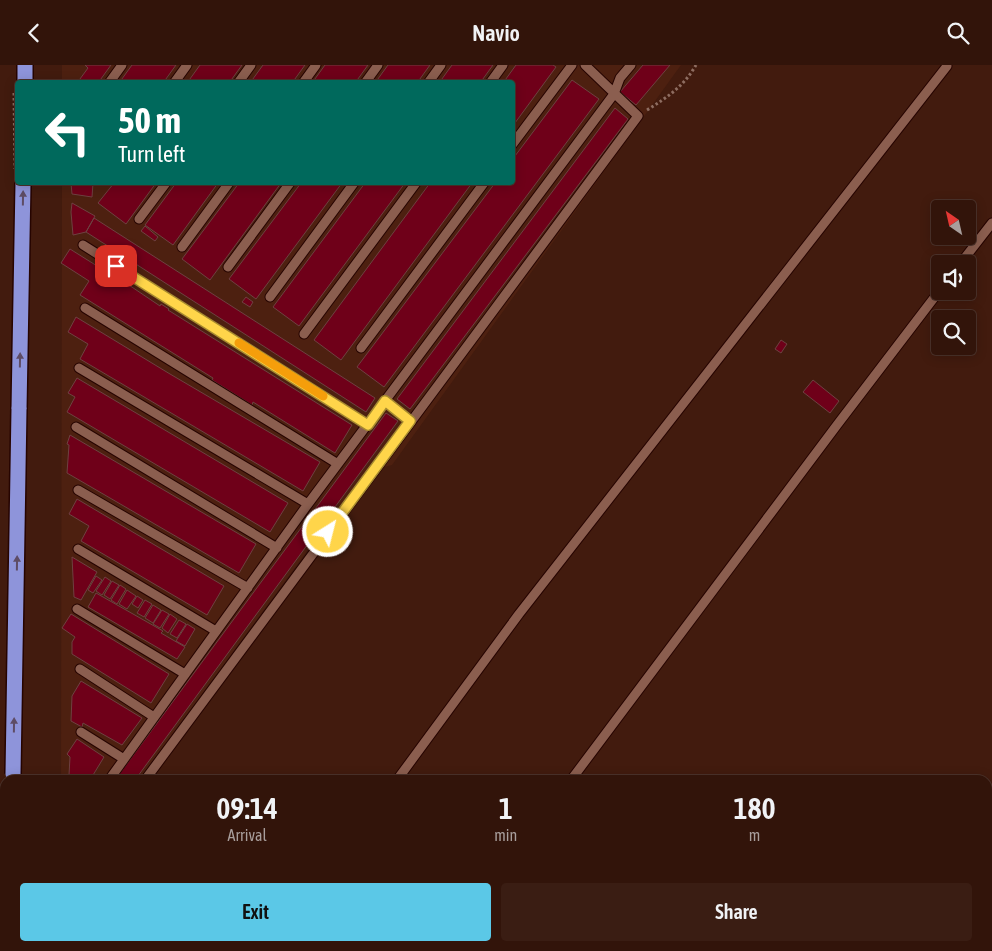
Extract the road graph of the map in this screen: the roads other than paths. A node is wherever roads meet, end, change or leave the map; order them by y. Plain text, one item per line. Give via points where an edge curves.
1 (25, 65) edge
2 (122, 65) edge
3 (187, 65) edge
4 (251, 65) edge
5 (316, 65) edge
6 (378, 65) edge
7 (441, 65) edge
8 (503, 65) edge
9 (572, 65) edge
10 (585, 65) edge
11 (631, 65) edge
12 (947, 66) edge
13 (25, 80) edge
14 (111, 80) edge
15 (176, 80) edge
16 (240, 80) edge
17 (305, 80) edge
18 (367, 80) edge
19 (430, 80) edge
20 (492, 80) edge
21 (614, 94) junction
22 (515, 141) edge
23 (23, 185) edge
24 (164, 185) edge
25 (228, 185) edge
26 (289, 185) edge
27 (353, 185) edge
28 (415, 185) edge
29 (483, 185) edge
30 (139, 219) dead end
31 (992, 223) edge
32 (83, 245) dead end
33 (182, 247) dead end
34 (967, 255) edge
35 (228, 267) dead end
36 (270, 297) dead end
37 (933, 300) edge
38 (84, 308) dead end
39 (304, 334) dead end
40 (361, 348) dead end
41 (79, 368) dead end
42 (385, 401) junction
43 (410, 421) junction
44 (368, 425) junction
45 (76, 427) dead end
46 (338, 464) junction
47 (78, 490) dead end
48 (308, 504) junction
49 (277, 548) junction
50 (78, 549) dead end
51 (248, 588) junction
52 (77, 609) dead end
53 (216, 631) junction
54 (80, 669) dead end
55 (185, 674) junction
56 (154, 717) junction
57 (81, 733) dead end
58 (124, 759) junction
59 (14, 775) edge
60 (113, 775) edge
61 (148, 775) edge
62 (402, 775) edge
63 (576, 775) edge

1 - 13 highway
2 - 14 lane
3 - 15 lane
4 - 16 lane
5 - 17 lane
6 - 18 lane
7 - 19 lane
8 - 20 lane
9 - 22 lane
10 - 21 lane
11 - 21 lane via 620,78
12 - 62 lane via 520,614
21 - 42 lane
21 - 43 lane via 638,115
59 -> 23 highway, bridge
24 - 30 lane
25 - 33 lane
26 - 35 lane
27 - 36 lane
28 - 39 lane
29 - 40 lane
31 - 34 lane
32 - 44 lane
37 - 63 lane
38 - 46 lane
41 - 48 lane
42 - 43 lane
42 - 44 lane
43 - 61 lane
44 - 46 lane
45 - 49 lane
46 - 48 lane
47 - 51 lane
48 - 49 lane
49 - 51 lane
50 - 53 lane
51 - 53 lane
52 - 55 lane
53 - 55 lane
54 - 56 lane
55 - 56 lane
56 - 58 lane
57 - 58 lane
58 - 60 lane

